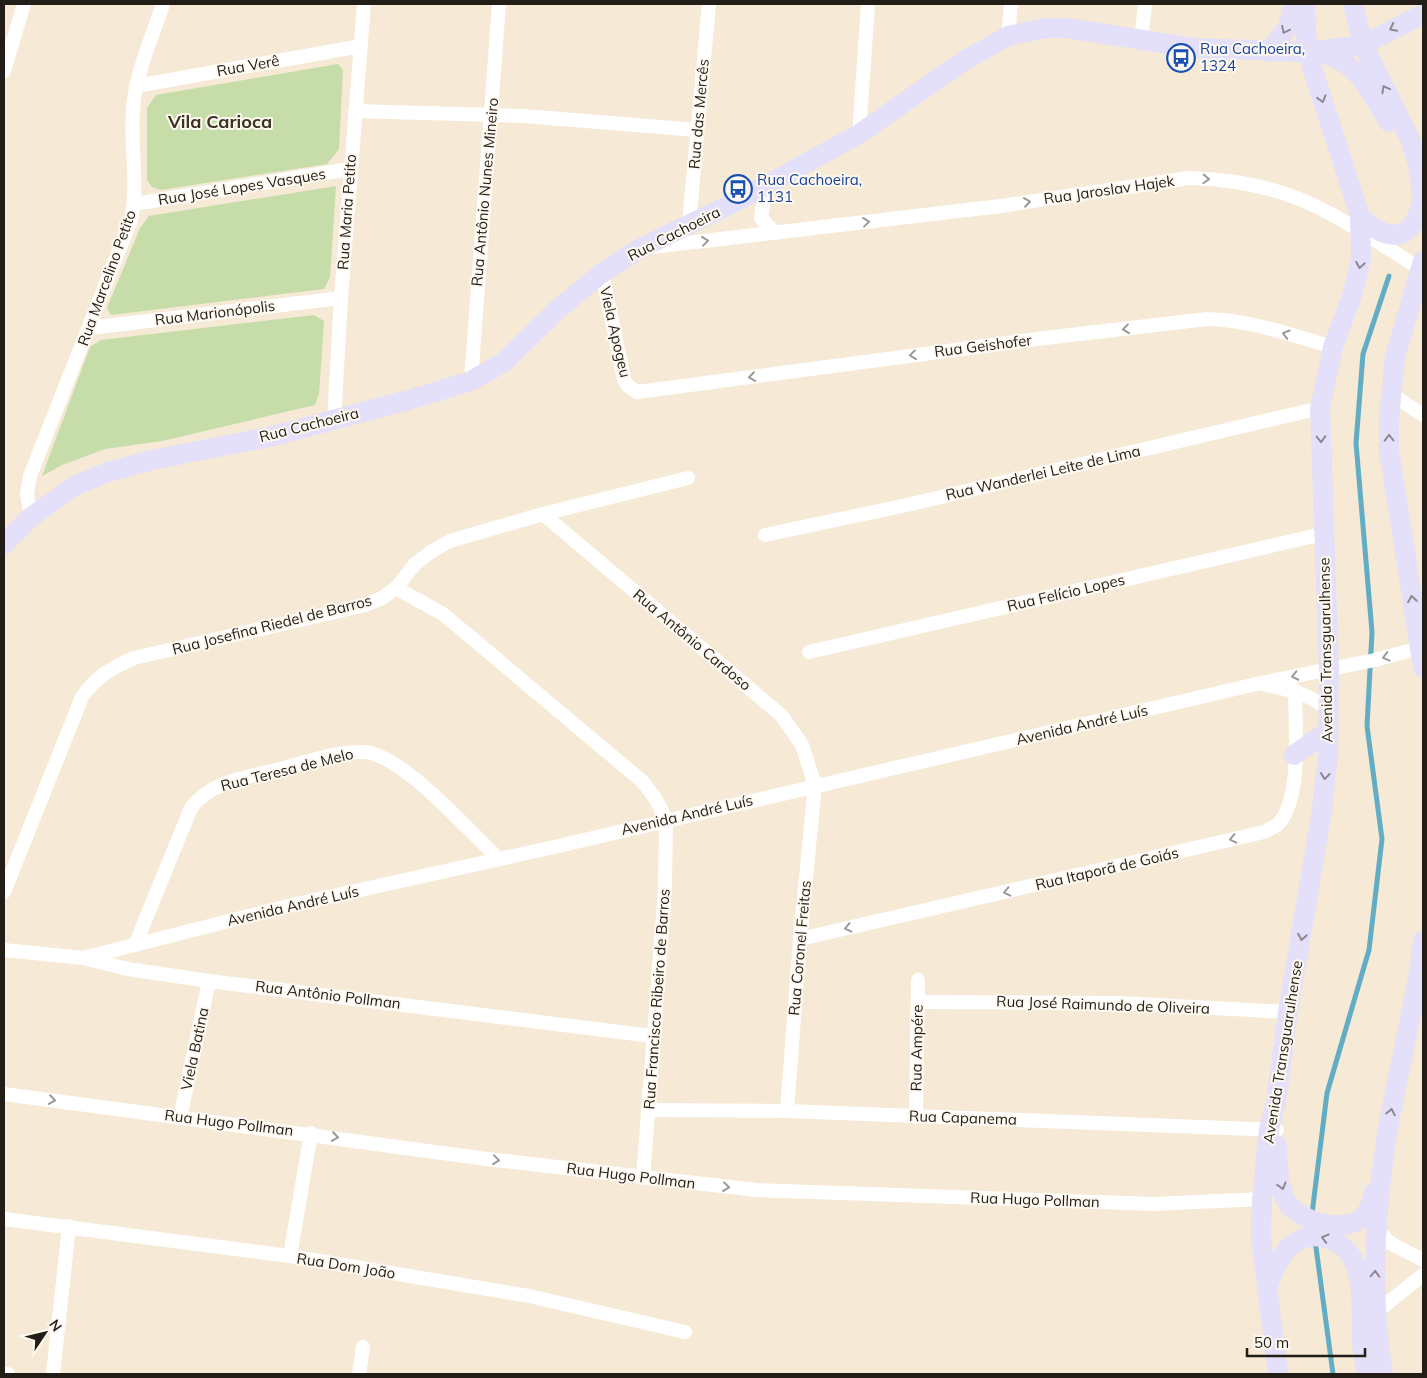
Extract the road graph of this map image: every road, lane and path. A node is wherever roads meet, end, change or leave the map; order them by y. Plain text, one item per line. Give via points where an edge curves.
1 (24, 4) edge
2 (163, 4) edge
3 (364, 4) edge
4 (499, 4) edge
5 (709, 4) edge
6 (868, 4) edge
7 (1011, 4) edge
8 (1145, 4) edge
9 (1294, 4) edge
10 (1304, 4) edge
11 (1353, 4) edge
12 (1423, 14) edge
13 (1008, 36) junction
14 (1141, 41) junction
15 (1362, 44) junction
16 (361, 46) junction
17 (1269, 52) junction
18 (1308, 52) junction
19 (4, 71) edge
20 (136, 86) junction
21 (355, 111) junction
22 (491, 117) junction
23 (698, 130) junction
24 (859, 134) junction
25 (1418, 165) junction
26 (350, 169) junction
27 (766, 186) junction
28 (1423, 197) edge
29 (134, 204) junction
30 (689, 224) junction
31 (1361, 224) junction
32 (775, 232) junction
33 (1388, 239) junction
34 (639, 249) junction
35 (1423, 267) edge
36 (602, 273) junction
37 (341, 298) junction
38 (89, 328) junction
39 (1333, 347) junction
40 (471, 381) junction
41 (632, 390) joint
42 (1391, 394) junction
43 (1320, 408) junction
44 (1423, 415) edge
45 (334, 420) junction
46 (688, 478) dead end
47 (543, 514) junction
48 (31, 517) junction
49 (1323, 534) junction
50 (765, 535) dead end
51 (4, 544) edge
52 (396, 588) junction
53 (1421, 647) edge
54 (809, 652) dead end
55 (1423, 668) edge
56 (1329, 669) junction
57 (1261, 683) junction
58 (1295, 690) junction
59 (1328, 710) junction
60 (1328, 731) junction
61 (1294, 755) junction
62 (815, 785) junction
63 (666, 819) junction
64 (499, 860) junction
65 (4, 892) edge
66 (800, 939) junction
67 (1423, 941) edge
68 (135, 945) junction
69 (4, 950) edge
70 (110, 958) junction
71 (918, 980) dead end
72 (209, 981) junction
73 (918, 1002) junction
74 (1288, 1012) junction
75 (652, 1036) junction
76 (4, 1094) edge
77 (649, 1110) junction
78 (788, 1112) junction
79 (916, 1117) junction
80 (180, 1118) junction
81 (1273, 1129) junction
82 (311, 1133) junction
83 (1384, 1162) junction
84 (643, 1178) junction
85 (1262, 1199) junction
86 (4, 1219) edge
87 (69, 1226) junction
88 (1377, 1230) junction
89 (290, 1256) junction
90 (1423, 1260) edge
91 (1423, 1275) edge
92 (1268, 1287) junction
93 (1375, 1313) junction
94 (685, 1332) dead end
95 (362, 1347) dead end
96 (4, 1372) edge
97 (8, 1374) edge
98 (53, 1374) edge
99 (359, 1374) edge
100 (1278, 1374) edge
101 (1367, 1374) edge
102 (1383, 1374) edge

1 - 19 street
2 - 20 street, Rua Marcelino Petito
3 - 16 street, Rua Maria Petito
4 - 22 street, Rua Antônio Nunes Mineiro
5 - 23 street, Rua das Mercês
6 - 24 street
7 - 13 street
8 - 14 street
9 -> 17 main road via 1288,27
10 - 18 main road, Avenida Transguarulhense
11 - 15 main road
12 -> 15 main road, Rua Cachoeira
13 - 14 main road, Rua Cachoeira via 1046,28 1067,28
13 - 24 main road, Rua Cachoeira via 962,62
14 - 17 main road, Rua Cachoeira via 1193,48
15 - 18 main road, Rua Cachoeira
25 -> 15 main road via 1399,113
16 - 20 street, Rua Verê
16 - 21 street, Rua Maria Petito
17 - 18 main road, Rua Cachoeira
18 - 25 main road via 1337,58 1354,69
18 -> 31 main road, Avenida Transguarulhense
20 - 29 street, Rua Marcelino Petito via 132,111
21 - 22 street
21 - 26 street, Rua Maria Petito
22 - 23 street via 524,116
22 - 40 street, Rua Antônio Nunes Mineiro
23 - 30 street, Rua das Mercês
24 - 27 main road, Rua Cachoeira
25 - 28 main road
26 - 29 street, Rua José Lopes Vasques
26 - 37 street, Rua Maria Petito
27 - 30 main road, Rua Cachoeira
27 - 32 street via 761,218
28 - 33 main road via 1421,209 1410,228
29 - 38 street, Rua Marcelino Petito via 131,220
30 - 34 main road, Rua Cachoeira
32 -> 31 street, Rua Jaroslav Hajek via 1010,204 1189,178 1255,186 1298,198
31 - 33 main road
31 -> 39 main road, Avenida Transguarulhense via 1357,280
34 -> 32 street, Rua Jaroslav Hajek
33 - 35 street
34 - 36 main road, Rua Cachoeira
35 - 42 main road via 1394,357
36 - 40 main road, Rua Cachoeira via 559,308 504,362
36 - 41 street, Viela Apogeu via 624,379
37 - 38 street, Rua Marionópolis
37 - 45 street, Rua Maria Petito
38 - 48 street, Rua Marcelino Petito via 30,476 26,494
39 -> 41 street, Rua Geishofer via 1250,323 1207,319 644,392
39 - 43 main road, Avenida Transguarulhense
40 - 45 main road, Rua Cachoeira
42 - 44 street
53 -> 42 main road via 1390,450
43 -> 49 main road, Avenida Transguarulhense
43 - 50 street, Rua Wanderlei Leite de Lima via 908,505
45 - 48 main road, Rua Cachoeira via 108,472 74,486
46 - 47 street, Rua Josefina Riedel de Barros
47 - 52 street, Rua Josefina Riedel de Barros via 450,541 415,564
47 - 62 street, Rua Antônio Cardoso via 782,716 802,745
48 - 51 main road, Rua Cachoeira
49 - 54 street, Rua Felício Lopes
49 - 56 main road, Avenida Transguarulhense
52 - 63 street via 443,614 642,781
52 - 65 street, Rua Josefina Riedel de Barros via 365,604 134,658 110,668 93,682 82,697
53 - 55 main road
53 -> 56 street, Avenida André Luís
56 -> 57 street, Avenida André Luís
56 - 59 main road, Avenida Transguarulhense
57 - 58 street, Avenida André Luís
57 - 62 street, Avenida André Luís
58 - 59 street, Avenida André Luís via 1310,696
58 - 61 street, Rua Itaporã de Goiás
59 - 60 main road, Avenida Transguarulhense
60 - 61 main road
60 -> 74 main road, Avenida Transguarulhense via 1321,816
61 -> 66 street, Rua Itaporã de Goiás via 1294,793 1287,812 1279,824 1264,832
62 - 63 street, Avenida André Luís
62 - 66 street, Rua Coronel Freitas
63 - 64 street, Avenida André Luís
63 - 75 street, Rua Francisco Ribeiro de Barros via 665,890
64 - 68 street, Avenida André Luís via 292,905
64 - 68 street, Rua Teresa de Melo via 407,772 386,758 366,752 299,764 227,782 199,798 191,808
66 - 78 street, Rua Coronel Freitas
83 -> 67 main road
68 - 70 street, Avenida André Luís
69 - 70 street, Rua Antônio Pollman
70 - 72 street, Rua Antônio Pollman
71 - 73 street, Rua Ampére
72 - 75 street, Rua Antônio Pollman
72 - 80 street, Viela Batina
73 - 74 street, Rua José Raimundo de Oliveira via 1120,1004
73 - 79 street, Rua Ampére
74 - 81 main road, Avenida Transguarulhense
75 - 77 street, Rua Francisco Ribeiro de Barros
76 -> 80 street, Rua Hugo Pollman
77 - 78 street, Rua Capanema
77 - 84 street, Rua Francisco Ribeiro de Barros
78 - 79 street, Rua Capanema
79 - 81 street, Rua Capanema
80 - 82 street, Rua Hugo Pollman
81 -> 83 main road via 1280,1185 1287,1202 1306,1218 1340,1226 1358,1221 1370,1207
81 - 85 main road, Avenida Transguarulhense
82 -> 84 street, Rua Hugo Pollman
82 - 89 street
83 - 88 main road
84 -> 85 street, Rua Hugo Pollman via 756,1190 1154,1204
85 - 92 main road, Avenida Transguarulhense via 1261,1239
86 - 87 street, Rua Dom João
87 - 89 street, Rua Dom João
87 - 98 street
88 - 90 street via 1390,1242
93 -> 88 main road
89 - 94 street, Rua Dom João via 529,1296
91 - 93 street
92 - 100 main road, Avenida Transguarulhense
101 -> 92 main road via 1358,1275 1349,1250 1338,1242 1316,1236 1292,1243 1278,1260
93 - 102 main road
95 - 99 street
96 - 97 street

